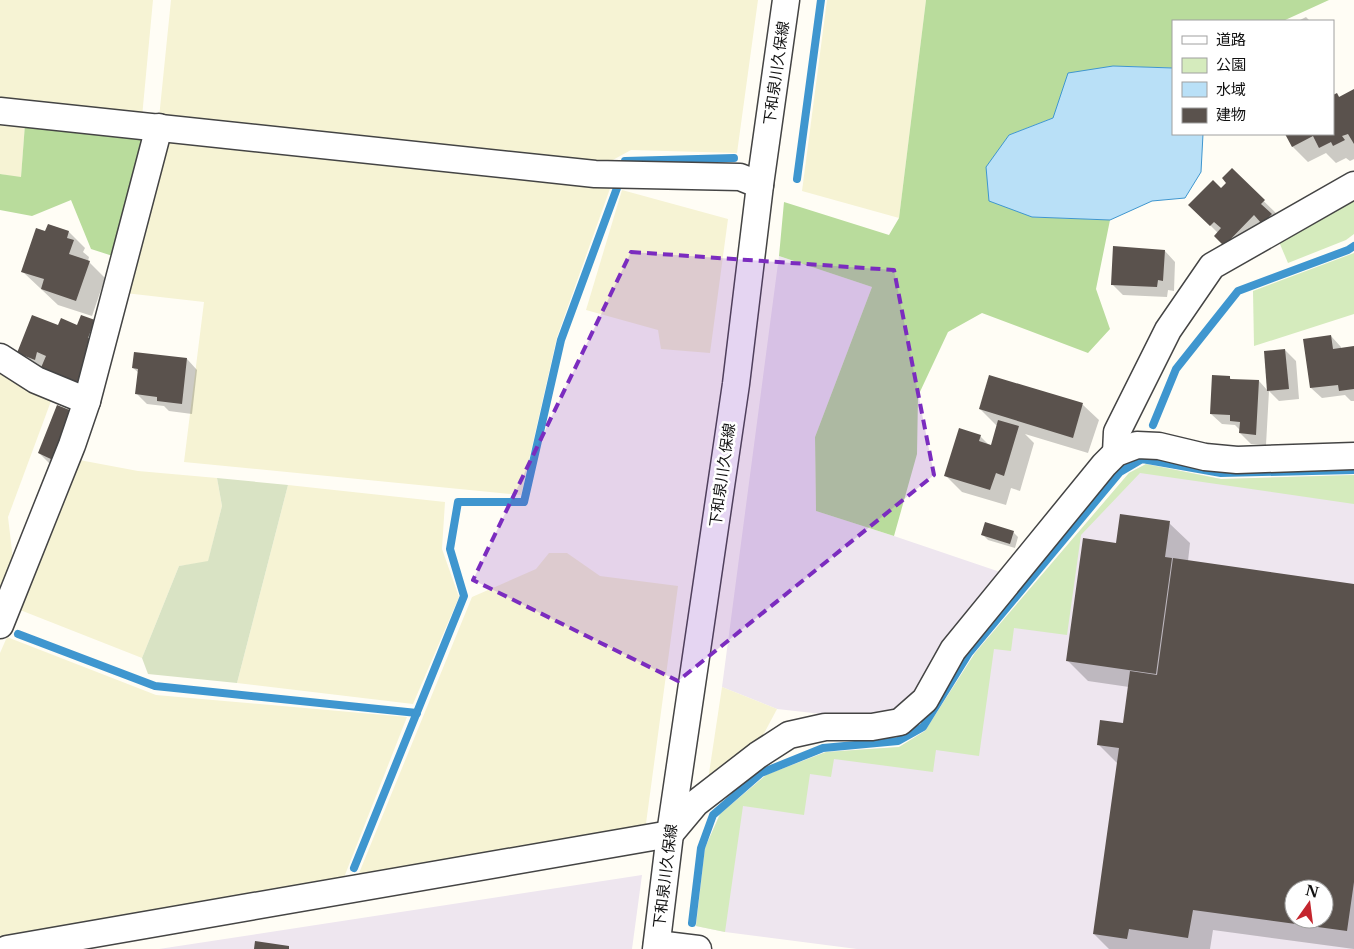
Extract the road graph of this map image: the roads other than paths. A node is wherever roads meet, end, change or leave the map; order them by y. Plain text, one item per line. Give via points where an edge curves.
1 (786, 0) edge
2 (0, 111) edge
3 (159, 127) junction
4 (760, 185) junction
5 (1354, 185) edge
6 (0, 357) edge
7 (88, 401) junction
8 (1116, 453) junction
9 (1354, 456) edge
10 (0, 625) edge
11 (670, 834) junction
12 (656, 946) edge
13 (8, 949) edge
14 (698, 949) edge

1 - 4 street, 下和泉川久保線
2 - 3 street
3 - 4 street via 595,174 740,177
3 - 7 street
4 - 11 street, 下和泉川久保線 via 736,384
5 - 8 street via 1212,266 1168,330 1117,432
6 - 7 street via 36,380
7 - 10 street
8 - 9 street via 1137,445 1237,460
8 - 11 street via 953,650 925,700 900,722 872,727 825,727 789,735 696,804
11 - 12 street, 下和泉川久保線
11 - 13 street
12 - 14 street

